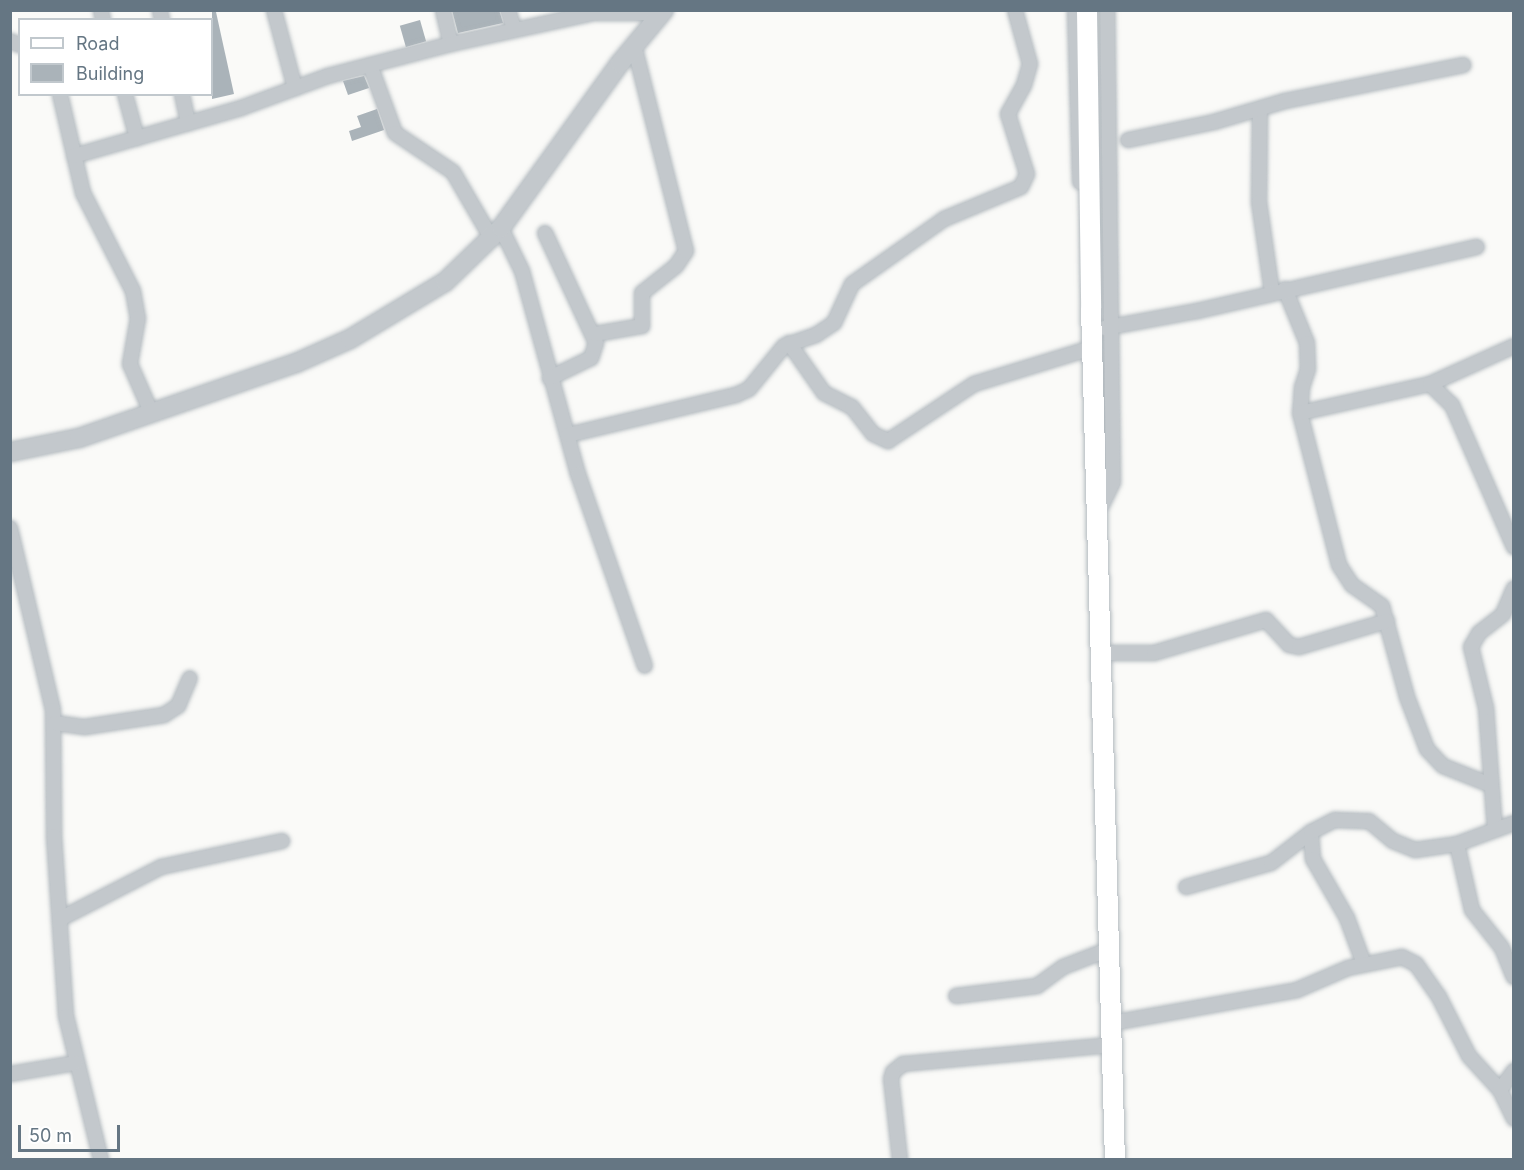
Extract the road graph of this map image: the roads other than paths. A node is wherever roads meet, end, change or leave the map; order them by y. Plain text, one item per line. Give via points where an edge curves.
1 (274, 10) edge
2 (443, 10) edge
3 (508, 10) edge
4 (1015, 10) edge
5 (1075, 10) edge
6 (1087, 10) edge
7 (1107, 10) edge
8 (620, 11) edge
9 (662, 12) edge
10 (567, 14) edge
11 (514, 28) junction
12 (451, 44) junction
13 (634, 45) junction
14 (370, 65) junction
15 (1463, 65) dead end
16 (295, 88) junction
17 (60, 96) edge
18 (126, 96) edge
19 (182, 96) edge
20 (1260, 109) junction
21 (188, 123) junction
22 (137, 138) junction
23 (1128, 140) dead end
24 (74, 156) junction
25 (544, 233) dead end
26 (496, 234) junction
27 (1477, 247) dead end
28 (1279, 291) junction
29 (595, 334) junction
30 (1096, 338) junction
31 (789, 343) junction
32 (1514, 346) edge
33 (550, 378) junction
34 (1430, 384) junction
35 (1300, 413) junction
36 (152, 414) junction
37 (568, 435) junction
38 (10, 452) edge
39 (1099, 511) junction
40 (10, 528) edge
41 (1514, 547) edge
42 (1514, 588) edge
43 (1387, 621) junction
44 (1102, 653) junction
45 (645, 666) dead end
46 (190, 678) dead end
47 (55, 723) junction
48 (1491, 785) junction
49 (1514, 823) edge
50 (1495, 830) junction
51 (1311, 832) junction
52 (282, 841) dead end
53 (1457, 844) junction
54 (1186, 887) dead end
55 (60, 919) junction
56 (1110, 949) junction
57 (1364, 964) junction
58 (1514, 977) edge
59 (956, 996) dead end
60 (1112, 1023) junction
61 (1112, 1045) junction
62 (75, 1063) junction
63 (1514, 1071) edge
64 (10, 1074) edge
65 (1500, 1090) junction
66 (1514, 1119) edge
67 (101, 1160) edge
68 (900, 1160) edge
69 (1115, 1160) edge

1 - 16 street
2 - 12 street
3 - 11 street
4 - 31 street via 1030,64 1008,114 1024,159 1026,182 944,219 852,284 834,323 816,335
5 - 30 street
6 - 30 main road via 1091,308
7 - 30 street
8 - 9 street
8 - 10 street
9 - 13 street
10 - 11 street
11 - 12 street
12 - 14 street
13 - 26 street
13 - 29 street via 686,251 676,266 642,293 642,326
14 - 16 street
14 - 26 street via 395,133 453,172
15 - 20 street
16 - 21 street
17 - 24 street
18 - 22 street
19 - 21 street
20 - 23 street
20 - 28 street via 1259,202
21 - 22 street
22 - 24 street
24 - 36 street via 89,210 133,291 138,318 130,364
25 - 29 street
26 - 33 street via 522,271
26 - 36 street via 445,282 351,339 296,363
27 - 28 street
28 - 30 street
28 - 35 street via 1307,343 1308,369 1299,399
29 - 33 street via 591,358
30 - 31 street via 974,384 888,441 873,434 852,407 824,393
30 - 39 main road
30 - 39 street via 1113,482
31 - 37 street via 755,383 736,395
32 - 34 street
33 - 37 street
34 - 35 street
34 - 41 street via 1452,405
35 - 43 street via 1340,565 1352,585 1382,606
36 - 38 street via 79,438
37 - 45 street via 581,484
39 - 44 main road
40 - 47 street
42 - 48 street via 1503,614 1479,633 1471,647 1486,708
43 - 44 street via 1299,647 1289,645 1266,620 1154,652
43 - 48 street via 1407,697 1427,749 1443,766
44 - 56 main road
46 - 47 street via 178,706 164,715 85,727
47 - 55 street via 54,813
48 - 50 street
49 - 50 street
50 - 53 street
51 - 53 street via 1335,820 1360,818 1404,847 1428,849
51 - 54 street via 1271,863
51 - 57 street via 1313,859 1347,918
52 - 55 street via 161,867
53 - 58 street via 1472,910 1502,948
55 - 62 street via 66,1016
56 - 59 street via 1063,967 1037,986
56 - 60 main road
57 - 60 street via 1297,990
57 - 65 street via 1402,957 1416,964 1452,1018 1469,1056
60 - 61 main road
61 - 68 street via 903,1064 891,1079
61 - 69 main road
62 - 64 street
62 - 67 street via 96,1127
63 - 65 street
65 - 66 street

